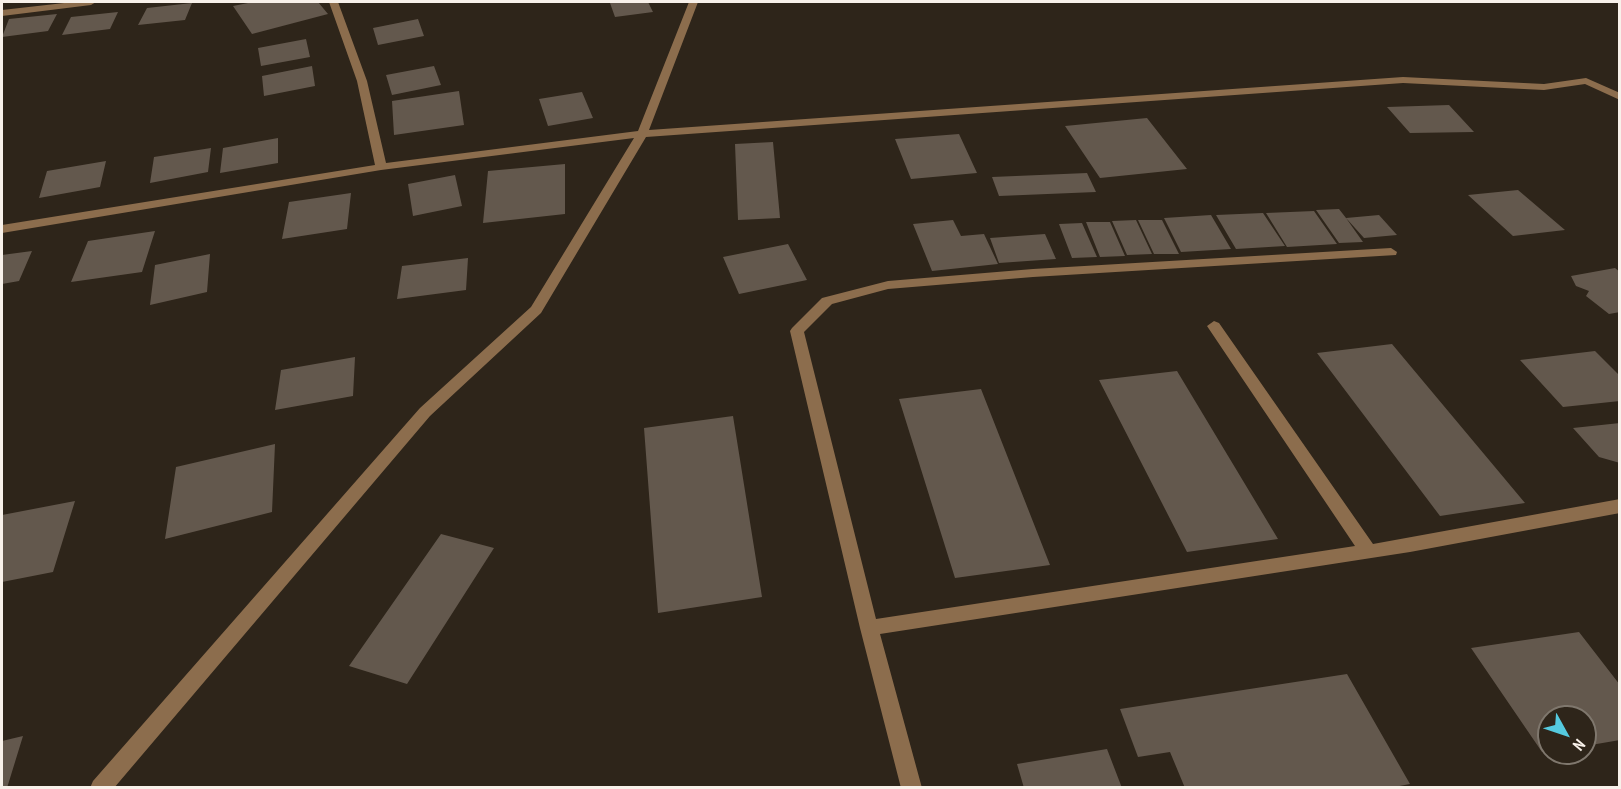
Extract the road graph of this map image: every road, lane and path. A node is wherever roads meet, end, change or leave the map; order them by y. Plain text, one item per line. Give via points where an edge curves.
1 (91, 2) edge
2 (333, 2) edge
3 (693, 2) edge
4 (2, 13) edge
5 (1620, 97) edge
6 (642, 134) junction
7 (381, 167) junction
8 (2, 229) edge
9 (1391, 252) dead end
10 (1214, 326) dead end
11 (1620, 506) edge
12 (1369, 552) junction
13 (869, 628) junction
14 (100, 788) edge
15 (912, 788) edge

1 - 4 street
2 - 7 street via 362,81
3 - 6 street
5 - 6 street via 1586,81 1544,87 1403,80
6 - 7 street
6 - 14 street via 536,310 425,412
7 - 8 street
9 - 13 street via 888,285 827,300 797,331
10 - 12 street
11 - 12 street
12 - 13 street
13 - 15 street

